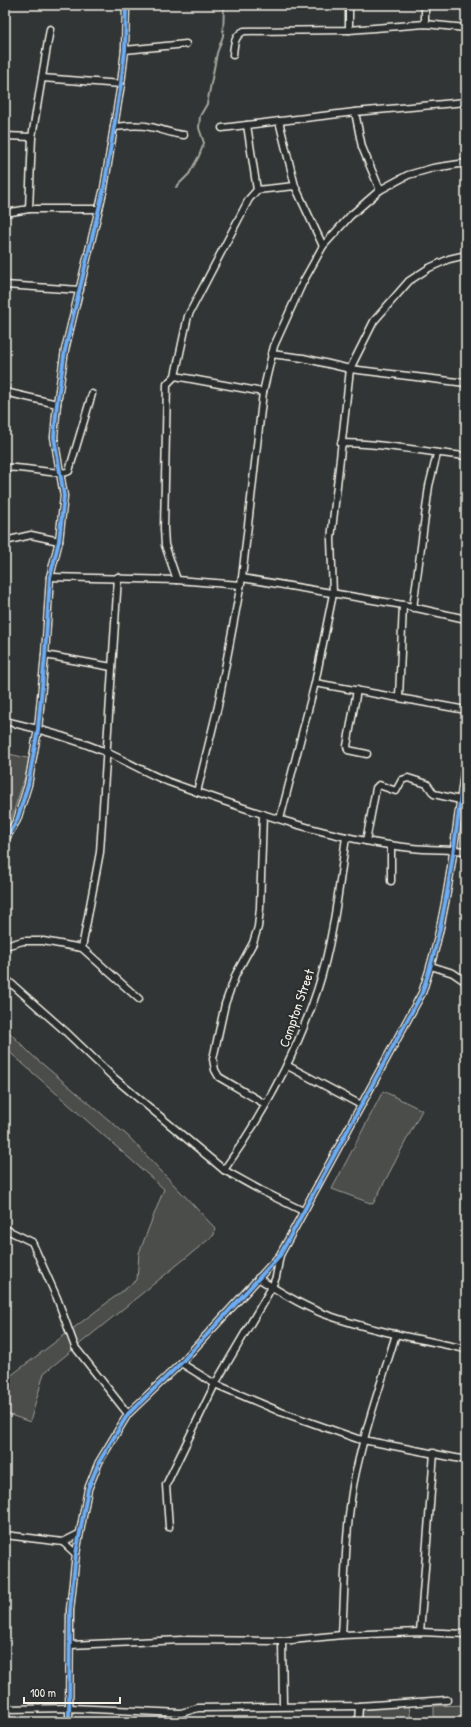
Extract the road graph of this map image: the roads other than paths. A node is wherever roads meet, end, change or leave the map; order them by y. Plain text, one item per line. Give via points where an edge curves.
1 (126, 5) edge
2 (349, 5) edge
3 (425, 5) edge
4 (425, 24) junction
5 (466, 28) edge
6 (50, 29) dead end
7 (349, 30) junction
8 (186, 44) dead end
9 (125, 50) junction
10 (233, 55) dead end
11 (42, 78) junction
12 (121, 84) junction
13 (466, 102) edge
14 (355, 112) junction
15 (279, 122) junction
16 (247, 125) junction
17 (114, 127) junction
18 (222, 128) dead end
19 (184, 135) dead end
20 (5, 136) edge
21 (32, 137) junction
22 (466, 163) edge
23 (295, 186) junction
24 (257, 190) junction
25 (380, 190) junction
26 (29, 209) junction
27 (99, 209) junction
28 (5, 213) edge
29 (323, 246) junction
30 (466, 255) edge
31 (5, 286) edge
32 (80, 290) junction
33 (271, 354) junction
34 (350, 369) junction
35 (175, 376) junction
36 (466, 383) edge
37 (5, 392) edge
38 (263, 392) junction
39 (92, 394) dead end
40 (57, 404) junction
41 (341, 444) junction
42 (437, 454) junction
43 (466, 456) edge
44 (5, 468) edge
45 (61, 473) junction
46 (5, 541) edge
47 (59, 541) junction
48 (50, 577) junction
49 (118, 578) junction
50 (242, 578) junction
51 (178, 580) junction
52 (240, 585) junction
53 (333, 594) junction
54 (403, 605) junction
55 (413, 608) junction
56 (466, 619) edge
57 (45, 655) junction
58 (112, 667) junction
59 (315, 683) junction
60 (357, 690) junction
61 (399, 697) junction
62 (466, 710) edge
63 (5, 721) edge
64 (38, 729) junction
65 (105, 752) junction
66 (368, 754) dead end
67 (466, 758) edge
68 (465, 779) edge
69 (197, 792) junction
70 (460, 800) junction
71 (263, 814) junction
72 (280, 819) junction
73 (346, 837) junction
74 (5, 840) edge
75 (366, 841) junction
76 (391, 845) junction
77 (453, 850) junction
78 (466, 851) edge
79 (391, 881) dead end
80 (5, 946) edge
81 (82, 948) junction
82 (431, 966) junction
83 (5, 978) edge
84 (466, 982) edge
85 (139, 999) dead end
86 (288, 1066) junction
87 (265, 1104) junction
88 (361, 1105) junction
89 (224, 1170) junction
90 (303, 1211) junction
91 (5, 1229) edge
92 (280, 1255) junction
93 (258, 1278) junction
94 (272, 1287) junction
95 (396, 1334) junction
96 (466, 1349) edge
97 (181, 1363) junction
98 (216, 1384) junction
99 (128, 1414) junction
100 (364, 1440) junction
101 (434, 1453) junction
102 (466, 1460) edge
103 (169, 1527) dead end
104 (79, 1534) junction
105 (5, 1535) edge
106 (63, 1542) junction
107 (76, 1554) junction
108 (420, 1632) junction
109 (466, 1634) edge
110 (342, 1635) junction
111 (282, 1642) junction
112 (70, 1645) junction
113 (447, 1700) dead end
114 (282, 1706) junction
115 (358, 1706) junction
116 (71, 1708) junction
117 (5, 1709) edge
118 (70, 1722) edge
119 (358, 1722) edge

1 - 9 street
2 - 7 street
3 - 4 street
4 - 5 street
4 - 7 street
6 - 11 street
7 - 10 street via 244,31 238,33 234,41
8 - 9 street
9 - 12 street
11 - 12 street
11 - 21 street
12 - 17 street
13 - 14 street
14 - 15 street
14 - 25 street via 362,147
15 - 16 street
15 - 23 street
16 - 18 street
16 - 24 street
17 - 19 street via 138,125
17 - 27 street
20 - 21 street
21 - 26 street
22 - 25 street via 408,175
23 - 24 street
23 - 29 street
24 - 35 street via 249,199 188,316
25 - 29 street via 350,216
26 - 27 street
26 - 28 street
27 - 32 street
29 - 33 street via 303,282
30 - 34 street via 436,265 409,281 374,321
31 - 32 street
32 - 40 street via 65,350
33 - 34 street
33 - 38 street
34 - 36 street
34 - 41 street
35 - 38 street
35 - 51 street via 170,379 166,389 164,529 165,545
37 - 40 street
38 - 50 street
39 - 45 street via 70,468 67,472
40 - 45 street via 54,437
41 - 42 street via 414,449
41 - 53 street via 331,539
42 - 43 street
42 - 55 street via 429,486
44 - 45 street via 28,468
45 - 47 street via 64,496
46 - 47 street via 31,535
47 - 48 street
48 - 49 street
48 - 57 street
49 - 51 street
49 - 58 street
50 - 52 street
50 - 53 street
51 - 52 street
52 - 69 street via 218,706
53 - 54 street
53 - 59 street
54 - 55 street
54 - 61 street
55 - 56 street
57 - 58 street
57 - 64 street
58 - 65 street
59 - 60 street
59 - 72 street
60 - 61 street
60 - 66 street via 347,746 348,750
61 - 62 street
63 - 64 street
64 - 65 street
64 - 74 street via 28,785 17,820
65 - 69 street
65 - 81 street via 100,852
67 - 68 street
68 - 70 street
69 - 71 street
70 - 75 street via 434,794 427,784 408,778 402,780 396,791 380,785 376,788
70 - 77 street
71 - 72 street
71 - 87 street via 258,927 225,1004 213,1059 219,1077
72 - 73 street
73 - 75 street
73 - 86 street, Compton Street via 338,896 319,984
75 - 76 street
76 - 77 street
76 - 79 street
77 - 78 street
77 - 82 street
80 - 81 street via 23,941 43,941
81 - 85 street
82 - 84 street
82 - 88 street via 422,992
83 - 89 street via 113,1078
86 - 87 street, Compton Street
86 - 88 street
87 - 89 street, Compton Street via 247,1138
88 - 90 street
89 - 90 street
90 - 92 street
91 - 99 street via 32,1242 57,1298 75,1348
92 - 93 street
92 - 94 street
93 - 94 street
93 - 97 street
94 - 95 street via 326,1315
94 - 98 street
95 - 96 street
95 - 100 street
97 - 98 street
97 - 99 street
98 - 100 street via 281,1412
98 - 103 street via 166,1485
99 - 104 street via 99,1462 88,1489
100 - 101 street
100 - 110 street via 352,1493
101 - 102 street
101 - 108 street
104 - 106 street
104 - 107 street
105 - 106 street
106 - 107 street
107 - 112 street via 70,1610
108 - 109 street
108 - 110 street
110 - 111 street
111 - 112 street via 182,1640
111 - 114 street
112 - 116 street
113 - 115 street
114 - 115 street
114 - 116 street via 198,1708 181,1713
115 - 119 street
116 - 117 street
116 - 118 street

